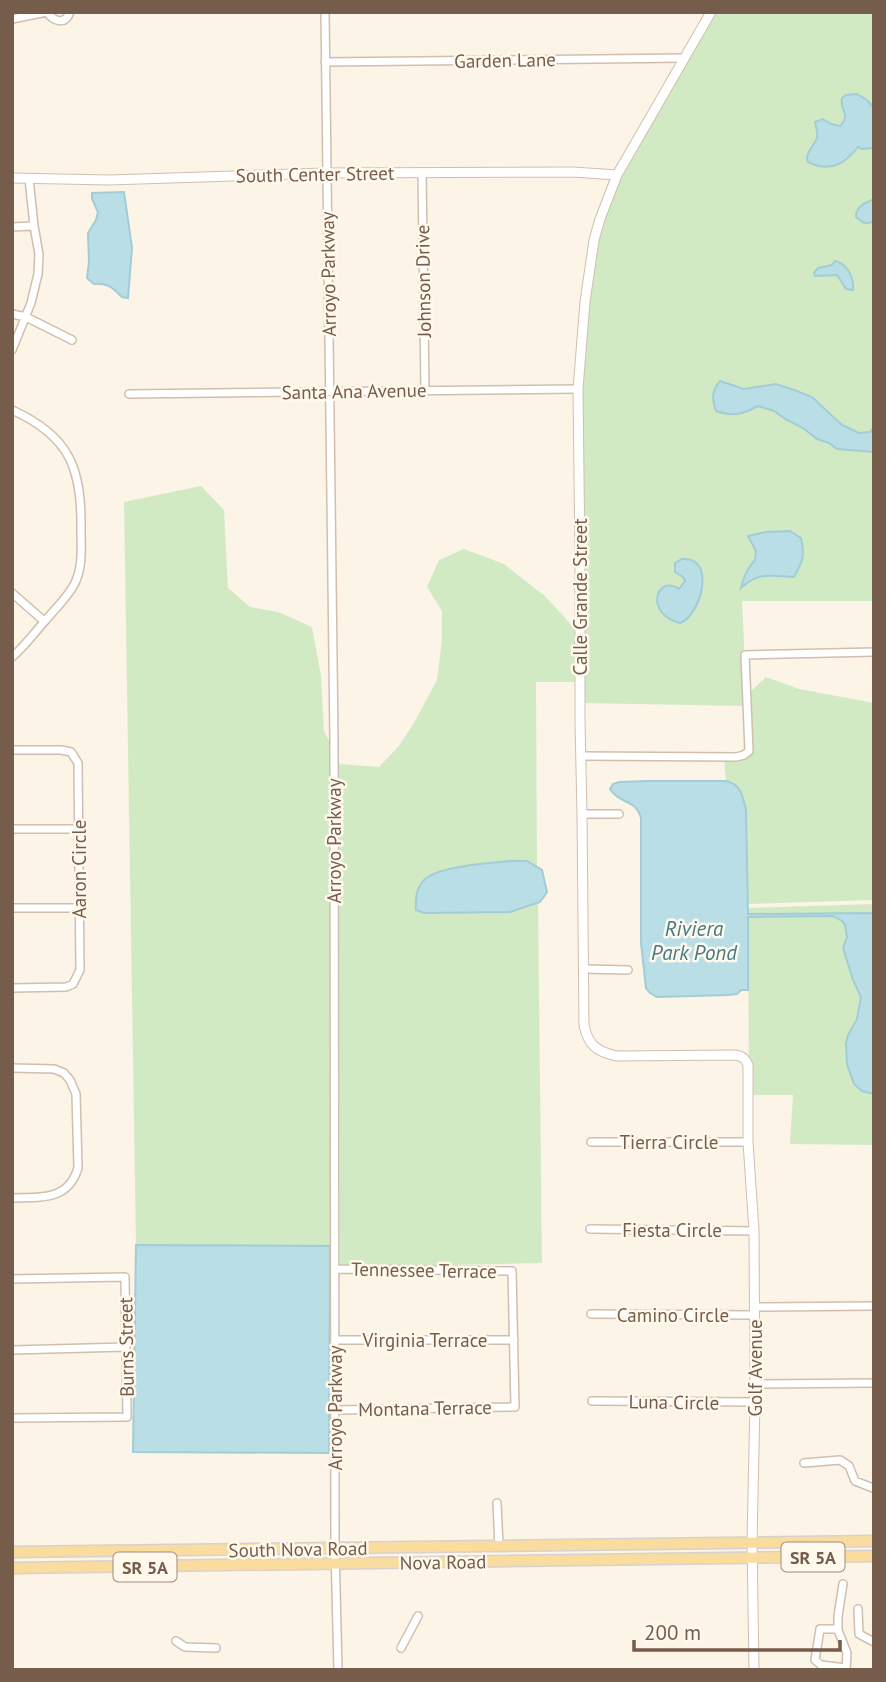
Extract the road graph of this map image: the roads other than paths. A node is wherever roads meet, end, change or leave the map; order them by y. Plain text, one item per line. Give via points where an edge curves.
1 (47, 12) edge
2 (70, 12) edge
3 (325, 12) edge
4 (711, 12) edge
5 (12, 19) edge
6 (685, 58) junction
7 (325, 62) junction
8 (422, 172) junction
9 (326, 173) junction
10 (617, 175) junction
11 (12, 178) edge
12 (29, 178) junction
13 (12, 226) edge
14 (34, 226) junction
15 (12, 314) edge
16 (26, 317) junction
17 (72, 340) dead end
18 (12, 350) edge
19 (579, 389) junction
20 (425, 391) junction
21 (330, 392) junction
22 (129, 394) dead end
23 (12, 410) edge
24 (12, 593) edge
25 (44, 621) junction
26 (874, 652) edge
27 (12, 657) edge
28 (12, 750) edge
29 (582, 756) junction
30 (582, 814) junction
31 (619, 814) dead end
32 (79, 829) junction
33 (12, 830) edge
34 (12, 908) edge
35 (79, 908) junction
36 (583, 970) junction
37 (628, 970) dead end
38 (12, 988) edge
39 (748, 1065) joint
40 (12, 1068) edge
41 (591, 1142) dead end
42 (748, 1142) junction
43 (12, 1198) edge
44 (590, 1229) dead end
45 (754, 1231) junction
46 (336, 1269) junction
47 (12, 1279) edge
48 (874, 1306) edge
49 (755, 1311) junction
50 (591, 1314) dead end
51 (335, 1340) junction
52 (514, 1340) junction
53 (126, 1347) junction
54 (12, 1350) edge
55 (874, 1383) edge
56 (755, 1384) junction
57 (592, 1401) dead end
58 (755, 1402) junction
59 (336, 1409) junction
60 (12, 1418) edge
61 (804, 1463) dead end
62 (873, 1488) edge
63 (497, 1503) dead end
64 (874, 1541) edge
65 (752, 1542) junction
66 (625, 1544) junction
67 (501, 1546) junction
68 (335, 1548) junction
69 (198, 1550) junction
70 (125, 1551) junction
71 (12, 1552) edge
72 (874, 1556) edge
73 (752, 1558) junction
74 (602, 1560) junction
75 (482, 1562) junction
76 (336, 1564) junction
77 (177, 1566) junction
78 (105, 1567) junction
79 (12, 1569) edge
80 (843, 1584) dead end
81 (858, 1609) dead end
82 (418, 1616) dead end
83 (838, 1629) junction
84 (176, 1641) dead end
85 (874, 1642) edge
86 (216, 1648) dead end
87 (401, 1648) dead end
88 (846, 1669) edge
89 (338, 1670) edge
90 (754, 1670) edge

1 - 2 street via 59,21
1 - 5 street
3 - 7 street, Arroyo Parkway
4 - 6 street, Calle Grande Street
6 - 7 street, Garden Lane
6 - 10 street, Calle Grande Street
7 - 9 street, Arroyo Parkway
8 - 9 street, South Center Street
8 - 10 street, South Center Street
8 - 20 street, Johnson Drive
9 - 12 street, South Center Street
9 - 21 street, Arroyo Parkway
10 - 19 street, Calle Grande Street via 594,240
11 - 12 street, South Center Street
12 - 14 street
13 - 14 street
14 - 16 street via 38,274
15 - 16 street
16 - 17 street
16 - 18 street
19 - 20 street, Santa Ana Avenue
19 - 29 street, Calle Grande Street
20 - 21 street, Santa Ana Avenue
21 - 22 street, Santa Ana Avenue
21 - 46 street, Arroyo Parkway
23 - 25 street via 52,434 75,471 79,493 81,563 74,584
24 - 25 street
25 - 27 street
26 - 29 street via 745,655 749,751 744,755
28 - 32 street, Aaron Circle via 71,752 78,763
29 - 30 street, Calle Grande Street
30 - 31 street
30 - 36 street, Calle Grande Street
32 - 33 street
32 - 35 street, Aaron Circle
34 - 35 street
35 - 38 street, Aaron Circle via 80,970 73,984
36 - 37 street
36 - 39 street, Calle Grande Street via 587,1037 604,1053 735,1055
39 - 42 street, Golf Avenue
40 - 43 street via 54,1069 70,1080 76,1094 78,1168 60,1193
41 - 42 street, Tierra Circle
42 - 45 street, Golf Avenue
44 - 45 street, Fiesta Circle
45 - 49 street, Golf Avenue
46 - 51 street, Arroyo Parkway
46 - 52 street, Tennessee Terrace via 512,1271
47 - 53 street, Burns Street via 125,1277
48 - 49 street, Camino Circle
49 - 50 street, Camino Circle
49 - 56 street, Golf Avenue
51 - 52 street, Virginia Terrace
51 - 59 street, Arroyo Parkway
52 - 59 street, Montana Terrace via 515,1407
53 - 54 street
53 - 60 street, Burns Street via 127,1418
55 - 56 street
56 - 58 street, Golf Avenue
57 - 58 street, Luna Circle
58 - 65 street, Golf Avenue
59 - 68 street, Arroyo Parkway
61 - 62 street via 840,1460 849,1466 855,1481
63 - 67 street
64 - 65 main road, SR 5A
65 - 66 main road, South Nova Road / SR 5A
65 - 73 street, Golf Avenue
66 - 67 main road, South Nova Road / SR 5A
66 - 74 main road
67 - 68 main road, South Nova Road / SR 5A
67 - 75 main road
68 - 69 main road, South Nova Road / SR 5A
68 - 76 street, Arroyo Parkway
69 - 70 main road, South Nova Road / SR 5A
69 - 77 main road
70 - 71 main road, South Nova Road / SR 5A
70 - 78 main road
72 - 73 main road, Nova Road / SR 5A
73 - 74 main road, Nova Road / SR 5A
73 - 90 street, Golf Avenue
74 - 75 main road, Nova Road / SR 5A
75 - 76 main road, Nova Road / SR 5A
76 - 77 main road, Nova Road / SR 5A
76 - 89 street, Arroyo Parkway
77 - 78 main road, Nova Road / SR 5A
78 - 79 main road, Nova Road / SR 5A
80 - 83 street
81 - 85 street via 859,1634
82 - 87 street
83 - 88 street via 847,1653
83 - 88 street via 820,1629 815,1660
84 - 86 street via 185,1647

